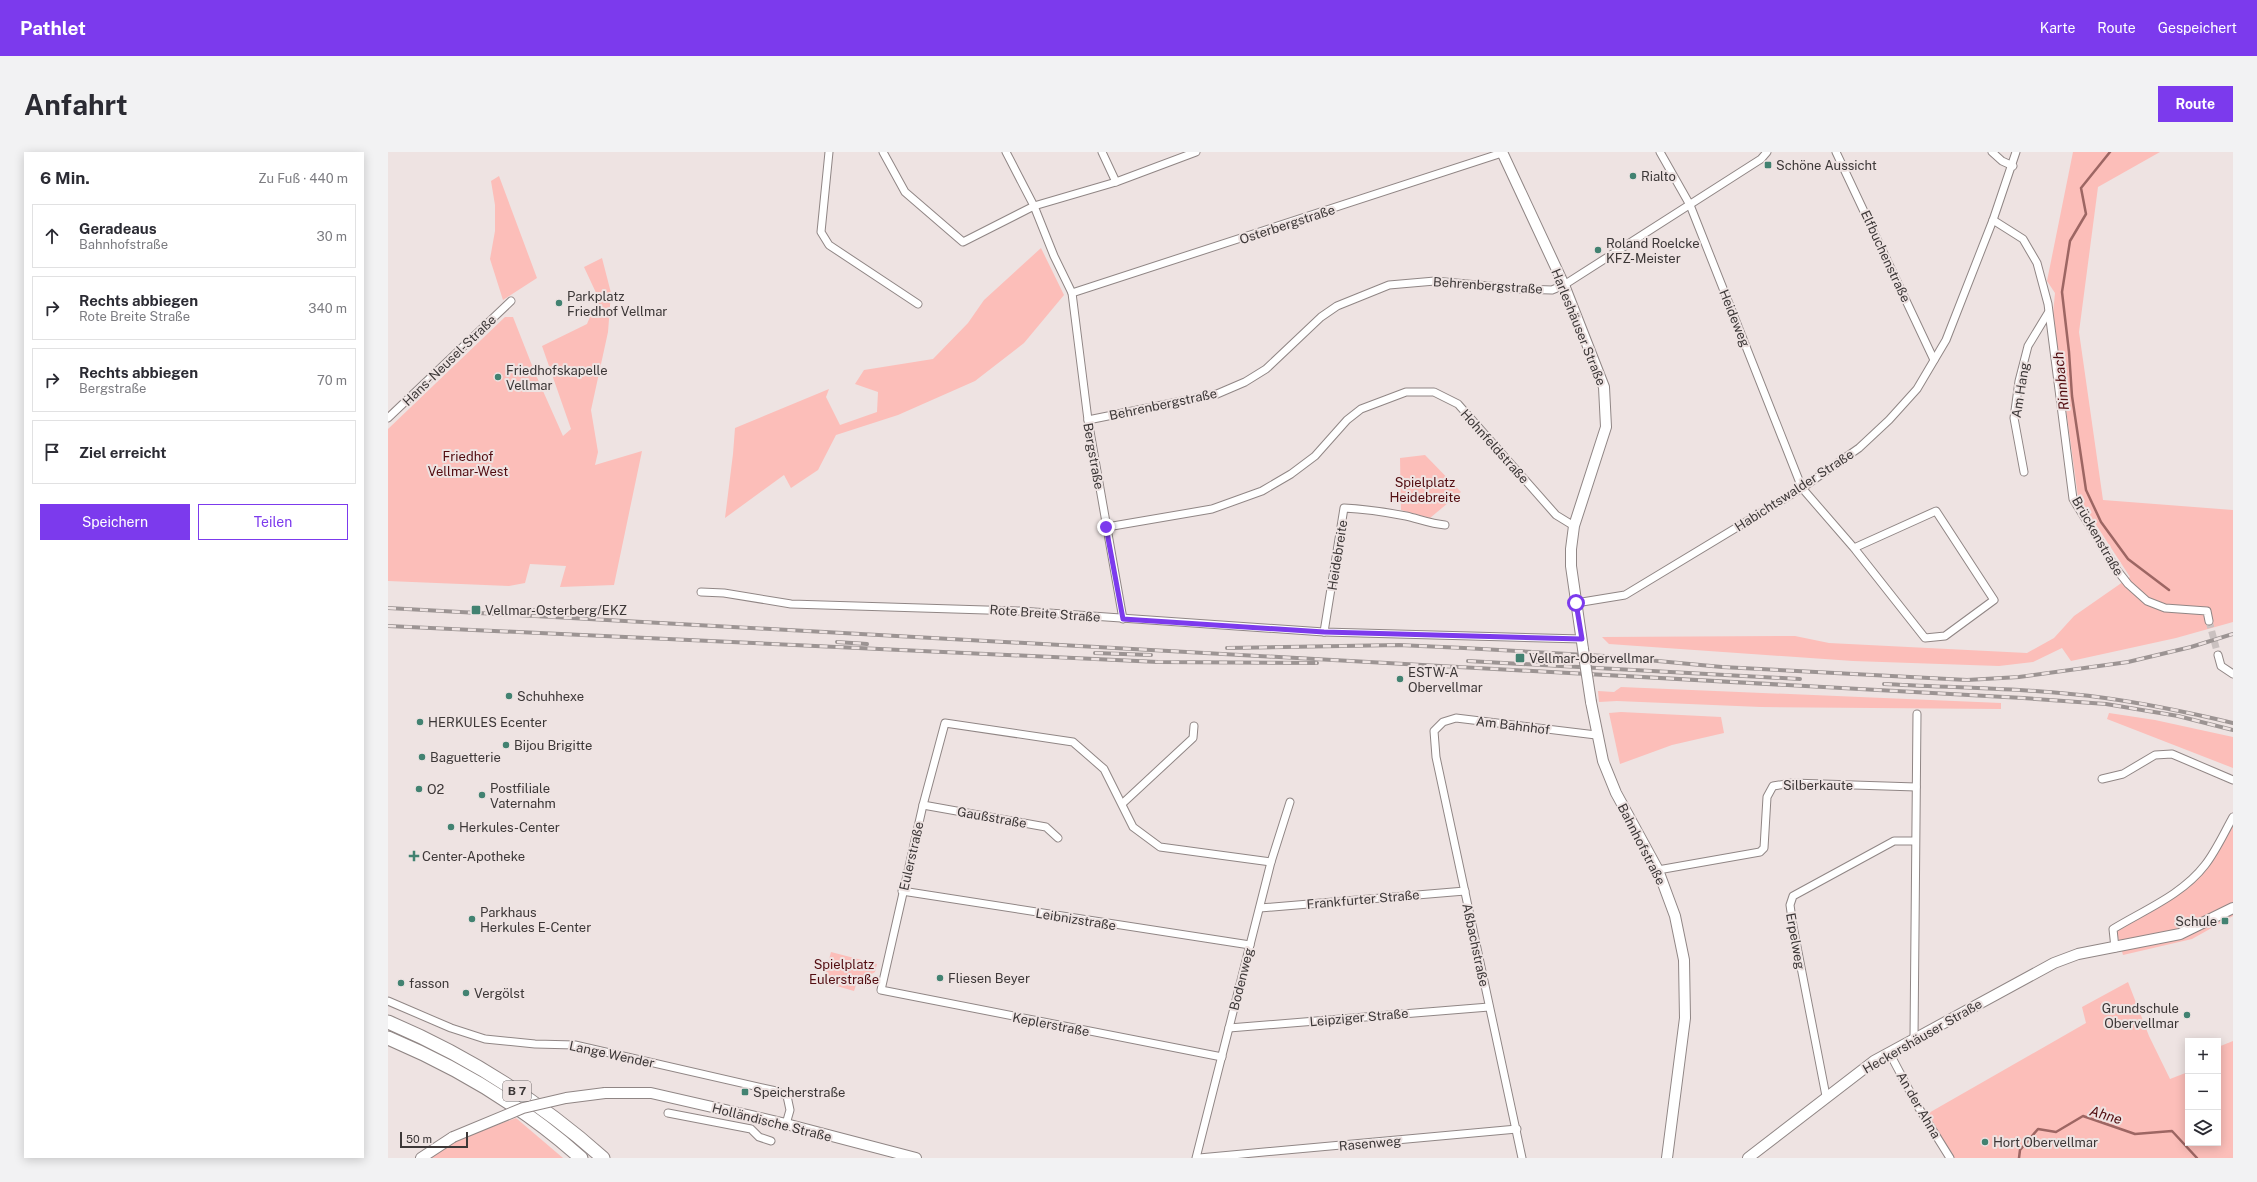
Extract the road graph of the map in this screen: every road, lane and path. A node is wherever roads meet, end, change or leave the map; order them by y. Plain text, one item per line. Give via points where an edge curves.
1 (829, 152) edge
2 (883, 152) edge
3 (1006, 152) edge
4 (1102, 152) edge
5 (1196, 152) edge
6 (1502, 152) edge
7 (1660, 152) edge
8 (1767, 152) edge
9 (1836, 152) edge
10 (1992, 152) edge
11 (2016, 152) edge
12 (2013, 166) junction
13 (1116, 182) junction
14 (1690, 205) junction
15 (1034, 206) junction
16 (1993, 220) junction
17 (1564, 285) junction
18 (1072, 293) junction
19 (511, 301) dead end
20 (918, 304) dead end
21 (2048, 313) junction
22 (1934, 360) junction
23 (388, 418) edge
24 (1088, 420) junction
25 (2024, 472) dead end
26 (1802, 488) junction
27 (1445, 525) dead end
28 (1574, 526) junction
29 (1106, 527) junction
30 (1854, 548) junction
31 (701, 592) dead end
32 (1576, 603) junction
33 (1123, 619) junction
34 (2209, 621) tunnel mouth
35 (1324, 632) junction
36 (1583, 644) junction
37 (2218, 654) tunnel mouth
38 (2233, 674) edge
39 (1917, 714) dead end
40 (1194, 726) dead end
41 (1434, 731) joint
42 (1596, 735) junction
43 (2102, 779) dead end
44 (2233, 780) edge
45 (1916, 787) junction
46 (1290, 802) dead end
47 (1123, 803) junction
48 (923, 805) junction
49 (2233, 817) edge
50 (1058, 838) dead end
51 (1914, 841) junction
52 (1271, 862) junction
53 (1658, 870) junction
54 (902, 891) junction
55 (1465, 891) junction
56 (1260, 908) junction
57 (2233, 908) edge
58 (1250, 945) junction
59 (2114, 948) junction
60 (881, 990) joint
61 (388, 1000) edge
62 (1490, 1006) junction
63 (388, 1022) edge
64 (1229, 1028) junction
65 (388, 1038) edge
66 (1914, 1038) junction
67 (1889, 1052) junction
68 (1222, 1057) junction
69 (1826, 1096) junction
70 (668, 1113) dead end
71 (786, 1124) junction
72 (1517, 1129) junction
73 (771, 1141) dead end
74 (421, 1158) edge
75 (581, 1158) edge
76 (603, 1158) edge
77 (916, 1158) edge
78 (1196, 1158) edge
79 (1199, 1158) edge
80 (1522, 1158) edge
81 (1667, 1158) edge
82 (1748, 1158) edge
83 (1950, 1158) edge

1 - 20 street via 821,232 829,245
2 - 15 street via 905,192 963,242
3 - 15 street, Bergstraße
4 - 13 street
5 - 13 street
6 - 17 street, Harleshäuser Straße
6 - 18 street, Osterbergstraße
7 - 14 street, Heideweg
8 - 14 street via 1761,159
9 - 22 street, Elfbuchenstraße
10 - 12 street
11 - 12 street, Habichtswalder Straße
12 - 16 street, Habichtswalder Straße
13 - 15 street
14 - 17 street
14 - 26 street, Heideweg
15 - 18 street, Bergstraße
16 - 21 street, Brückenstraße via 2023,239 2037,263
16 - 22 street, Habichtswalder Straße via 1946,340
17 - 24 street, Behrenbergstraße via 1552,290 1436,281 1389,285 1337,306 1266,369 1245,382 1217,394
17 - 28 street, Harleshäuser Straße via 1604,386 1607,408 1606,427
18 - 24 street, Bergstraße
19 - 23 street, Hans-Neusel-Straße
21 - 25 street, Am Hang via 2028,346 2019,381 2014,418
21 - 34 street, Brückenstraße via 2074,499 2128,584 2147,601 2165,608 2207,611
22 - 26 street, Habichtswalder Straße via 1917,389 1889,420 1859,448
24 - 29 street, Bergstraße
26 - 30 street, Heideweg
26 - 32 street, Habichtswalder Straße via 1626,595
27 - 35 street, Heidebreite via 1428,524 1408,517 1370,510 1344,508
28 - 29 street, Hohnfeldstraße via 1556,515 1458,404 1434,392 1406,392 1361,409 1347,420 1315,456 1262,491 1212,509
28 - 32 street, Harleshäuser Straße via 1571,566
29 - 33 street, Bergstraße
30 - 30 street, Heideweg via 1925,638 1945,636 1994,600 1936,511
31 - 33 street, Rote Breite Straße via 724,593 791,604 1020,611
32 - 36 street, Bahnhofstraße
33 - 35 street, Rote Breite Straße
35 - 36 street, Rote Breite Straße
36 - 42 street, Bahnhofstraße, bridge
37 - 38 street via 2221,666
39 - 45 street
40 - 47 street via 1193,738
41 - 42 street, Am Bahnhof via 1443,722 1456,718
41 - 55 street, Aßbachstraße via 1436,757
42 - 53 street, Bahnhofstraße via 1616,793
43 - 44 street via 2122,774 2155,755 2172,754
45 - 51 street
45 - 53 street, Silberkaute via 1792,783 1774,786 1767,798 1764,848 1760,852
46 - 52 street, Bodenweg
47 - 48 street, Eulerstraße via 1104,769 1073,742 945,722
47 - 52 street via 1133,827 1160,847
48 - 50 street, Gaußstraße via 1046,827
48 - 54 street, Eulerstraße
49 - 59 street via 2206,865 2189,882 2162,902 2113,929
51 - 66 street
51 - 69 street, Erpelweg via 1894,841 1793,896 1790,905 1793,926
52 - 56 street, Bodenweg
53 - 81 street, Bahnhofstraße via 1675,916 1684,960 1685,1018
54 - 58 street, Leibnizstraße
54 - 60 street, Eulerstraße
55 - 56 street, Frankfurter Straße
55 - 62 street, Aßbachstraße
56 - 58 street, Bodenweg
57 - 59 street, Heckershäuser Straße via 2180,934
58 - 64 street, Bodenweg
59 - 66 street, Heckershäuser Straße via 2067,957
60 - 68 street, Keplerstraße
61 - 71 street, Lange Wender via 484,1039 575,1045 776,1091 787,1096 790,1110
62 - 64 street, Leipziger Straße
62 - 72 street, Aßbachstraße
63 - 76 highway, B 7 via 423,1037 510,1086 578,1136
64 - 68 street, Bodenweg
65 - 75 highway, B 7 via 421,1052 502,1098
66 - 67 street, Heckershäuser Straße
67 - 69 street, Heckershäuser Straße
67 - 83 street, An der Ahna via 1917,1105
68 - 78 street, Bodenweg
69 - 82 street, Heckershäuser Straße
70 - 73 street, Holländische Straße via 751,1129 759,1138
71 - 74 street, Holländische Straße, bridge via 651,1093 605,1093 566,1098 523,1108 453,1137
71 - 77 street, Holländische Straße
72 - 79 street, Rasenweg
72 - 80 street, Aßbachstraße

